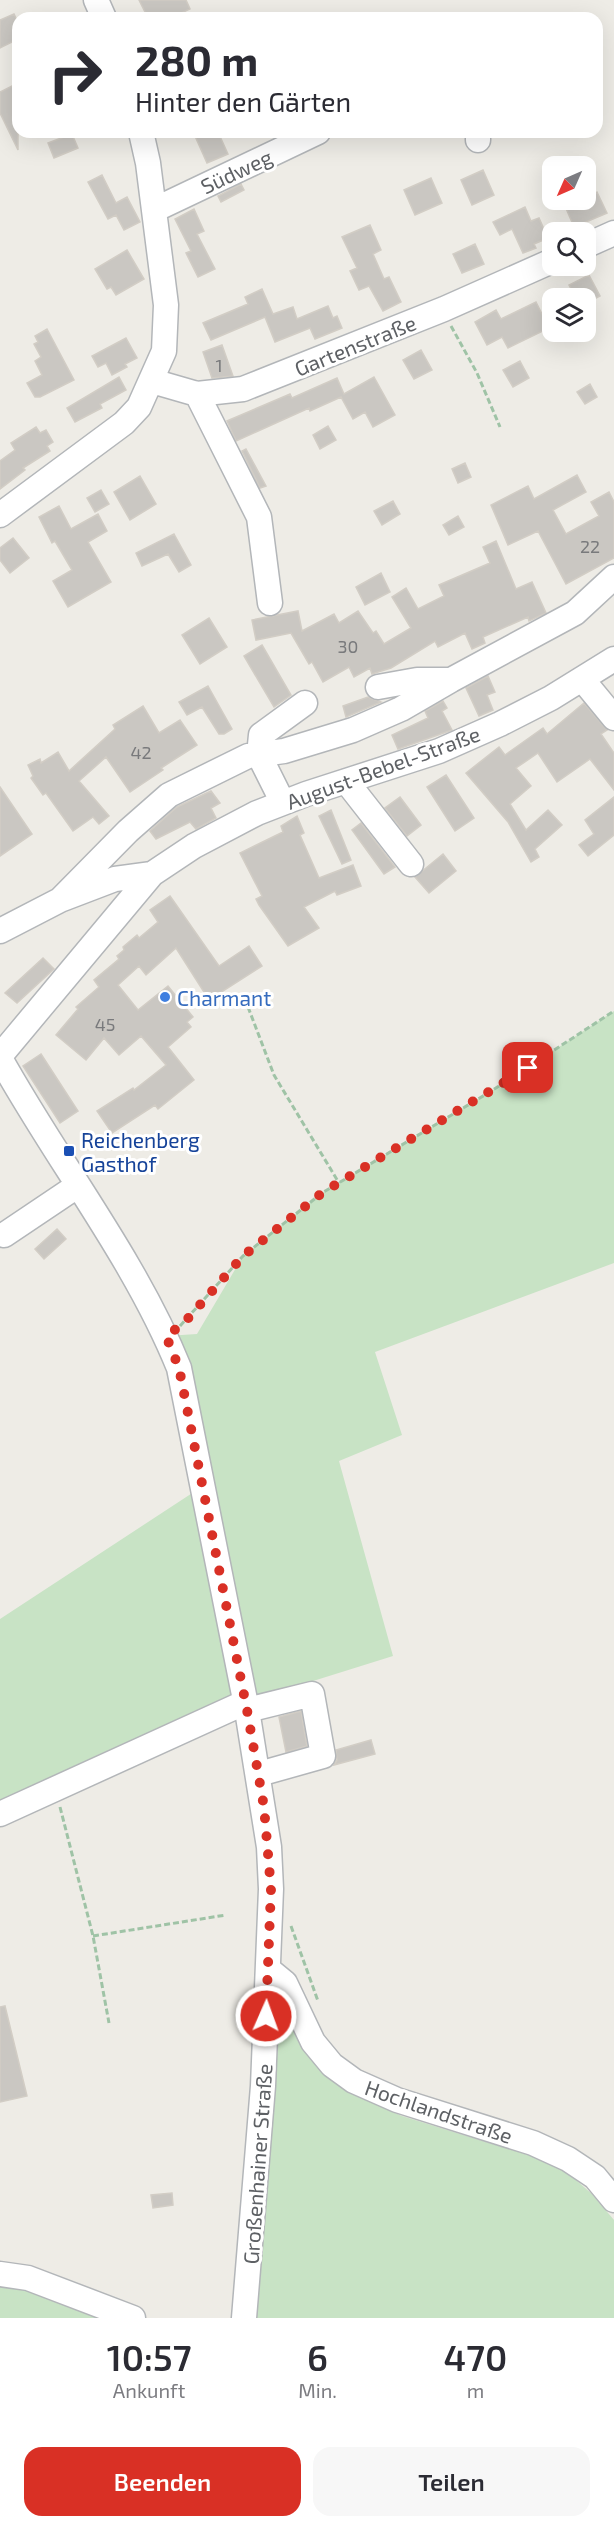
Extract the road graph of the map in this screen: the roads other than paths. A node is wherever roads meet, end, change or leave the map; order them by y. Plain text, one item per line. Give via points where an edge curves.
1 (142, 138) edge
2 (305, 138) edge
3 (154, 210) junction
4 (614, 233) edge
5 (596, 241) edge
6 (542, 265) edge
7 (152, 381) junction
8 (198, 394) junction
9 (0, 515) edge
10 (614, 577) edge
11 (270, 603) dead end
12 (614, 659) edge
13 (582, 679) junction
14 (451, 680) junction
15 (378, 687) dead end
16 (305, 703) dead end
17 (614, 718) edge
18 (259, 755) junction
19 (346, 781) junction
20 (283, 803) junction
21 (411, 864) dead end
22 (152, 874) junction
23 (60, 900) junction
24 (0, 931) edge
25 (0, 1057) edge
26 (77, 1186) junction
27 (4, 1235) dead end
28 (246, 1706) junction
29 (259, 1774) junction
30 (0, 1814) edge
31 (268, 1968) junction
32 (614, 2200) edge
33 (0, 2274) edge
34 (133, 2318) edge
35 (244, 2318) edge

1 - 3 street
2 - 3 street, Südweg
3 - 7 street via 166,305 164,351
4 - 5 street
6 - 8 street, Gartenstraße via 243,389
7 - 8 street, Gartenstraße
7 - 9 street via 139,407 124,423
8 - 11 street via 259,517
10 - 14 street, August-Bebel-Straße via 575,614
12 - 13 street, August-Bebel-Straße
13 - 17 street
13 - 19 street, August-Bebel-Straße via 551,698 439,751
14 - 15 street, August-Bebel-Straße via 417,680
14 - 18 street, August-Bebel-Straße via 401,709 353,730
16 - 18 street via 261,735
18 - 20 street
18 - 23 street, August-Bebel-Straße via 248,756 169,795
19 - 20 street, August-Bebel-Straße
19 - 21 street
20 - 22 street, August-Bebel-Straße via 194,846
22 - 23 street, August-Bebel-Straße via 115,879
22 - 25 street, August-Bebel-Straße
23 - 24 street, August-Bebel-Straße
25 - 26 street, Großenhainer Straße
26 - 27 street
26 - 28 street, Großenhainer Straße via 166,1336 179,1368
28 - 29 street, Großenhainer Straße
28 - 29 street via 312,1694 323,1756
28 - 30 street
29 - 31 street, Großenhainer Straße via 271,1889
31 - 32 street, Hochlandstraße via 285,1983 313,2042 332,2065 354,2081 397,2100 568,2158 594,2177
31 - 35 street, Großenhainer Straße via 260,2153
33 - 34 street via 28,2278

